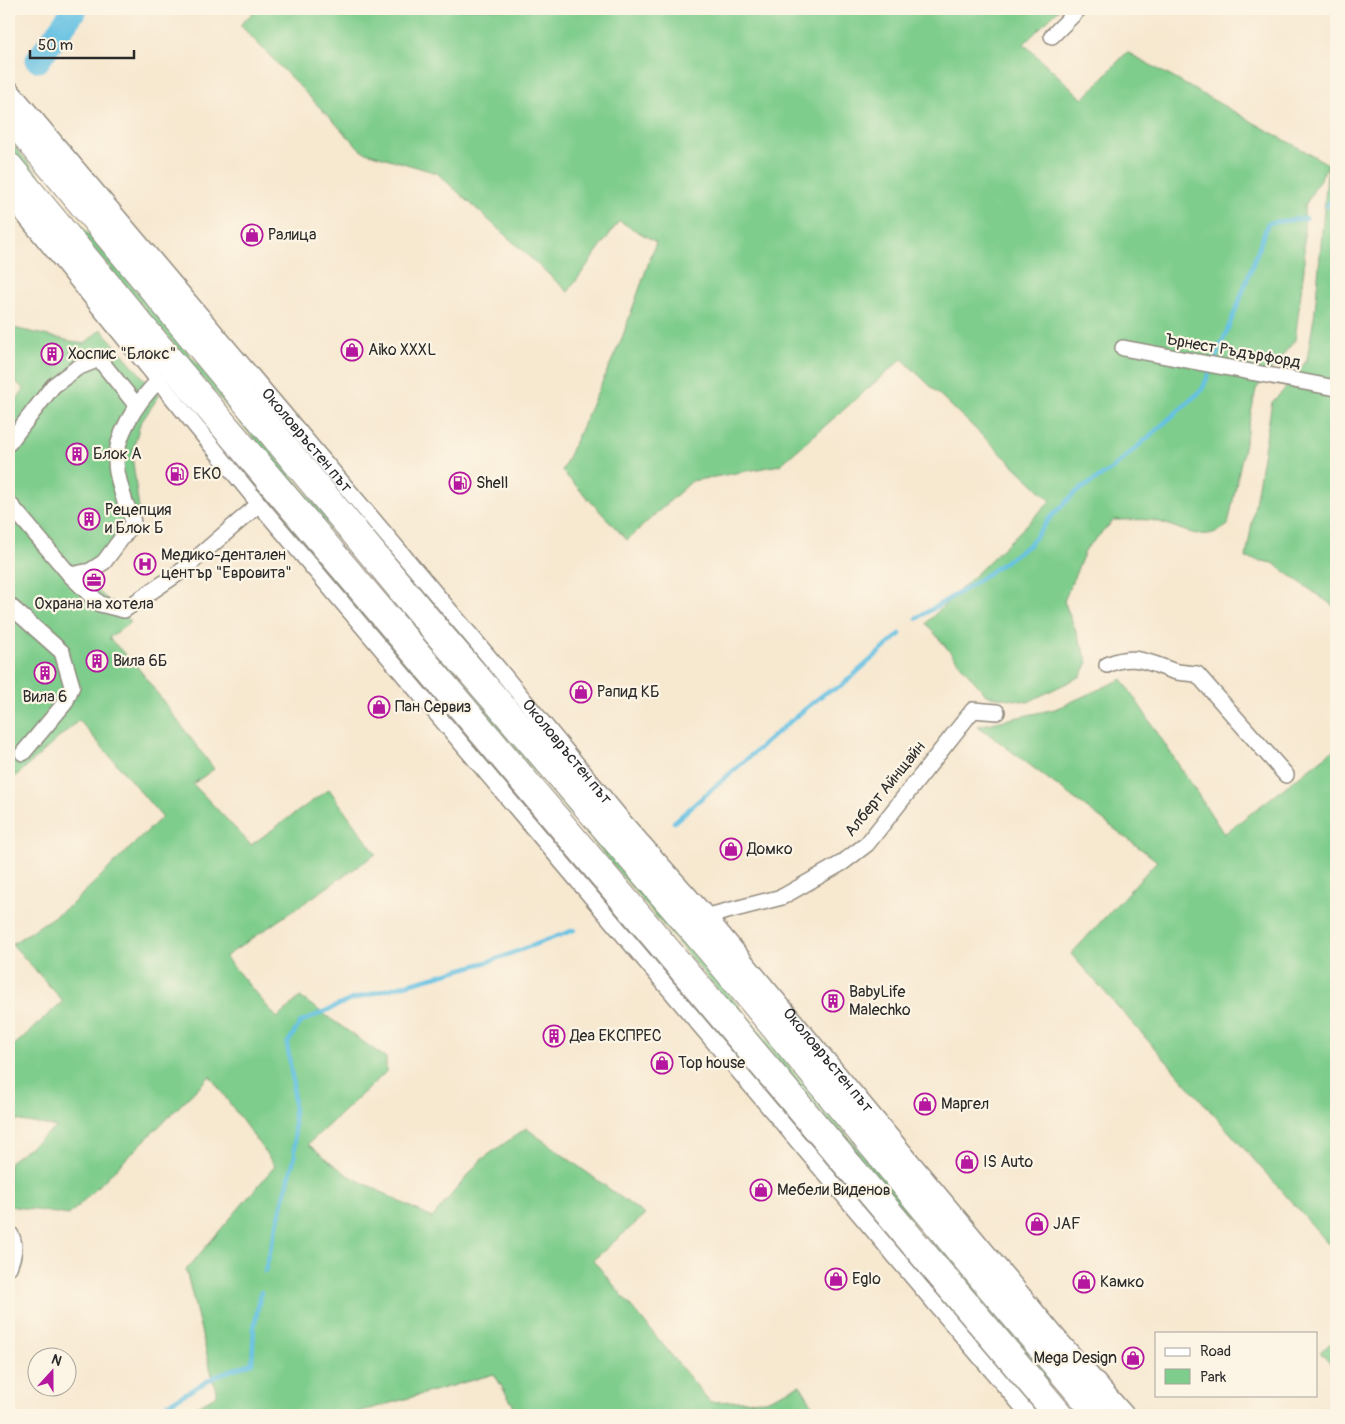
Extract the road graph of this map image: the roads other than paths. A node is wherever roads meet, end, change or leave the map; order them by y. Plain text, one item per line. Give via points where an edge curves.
1 (1079, 9) edge
2 (1052, 36) dead end
3 (9, 87) edge
4 (9, 115) edge
5 (9, 166) edge
6 (9, 184) edge
7 (9, 197) edge
8 (64, 231) junction
9 (1123, 348) dead end
10 (158, 380) junction
11 (1336, 388) edge
12 (137, 406) junction
13 (9, 443) edge
14 (9, 503) edge
15 (260, 504) junction
16 (70, 575) junction
17 (9, 606) edge
18 (1107, 665) dead end
19 (997, 712) dead end
20 (23, 753) dead end
21 (1286, 775) dead end
22 (708, 916) junction
23 (9, 1232) edge
24 (9, 1267) edge
25 (1029, 1415) edge
26 (1059, 1415) edge
27 (1099, 1415) edge
28 (1127, 1415) edge

1 - 2 street
3 - 22 street, Околовръстен път via 627,825
4 - 27 highway, Околовръстен път via 438,634 711,950 966,1260
5 - 8 highway
6 - 8 highway
7 - 10 street
8 - 26 highway via 198,395
9 - 11 street, Ърнест Ръдърфорд
10 - 12 street
10 - 15 street
12 - 13 street via 99,359 77,368 53,386
12 - 16 street via 118,449 116,471 133,523 104,562 90,571
14 - 16 street
15 - 16 street via 183,570 124,610 100,604
15 - 25 street
17 - 20 street via 62,652 72,686 65,704
18 - 21 street via 1117,660 1133,659 1152,662 1174,672 1197,674
19 - 22 street, Алберт Айнщайн via 973,710 866,844 842,863 782,897
22 - 28 street, Околовръстен път via 1059,1338
23 - 24 street via 14,1239

